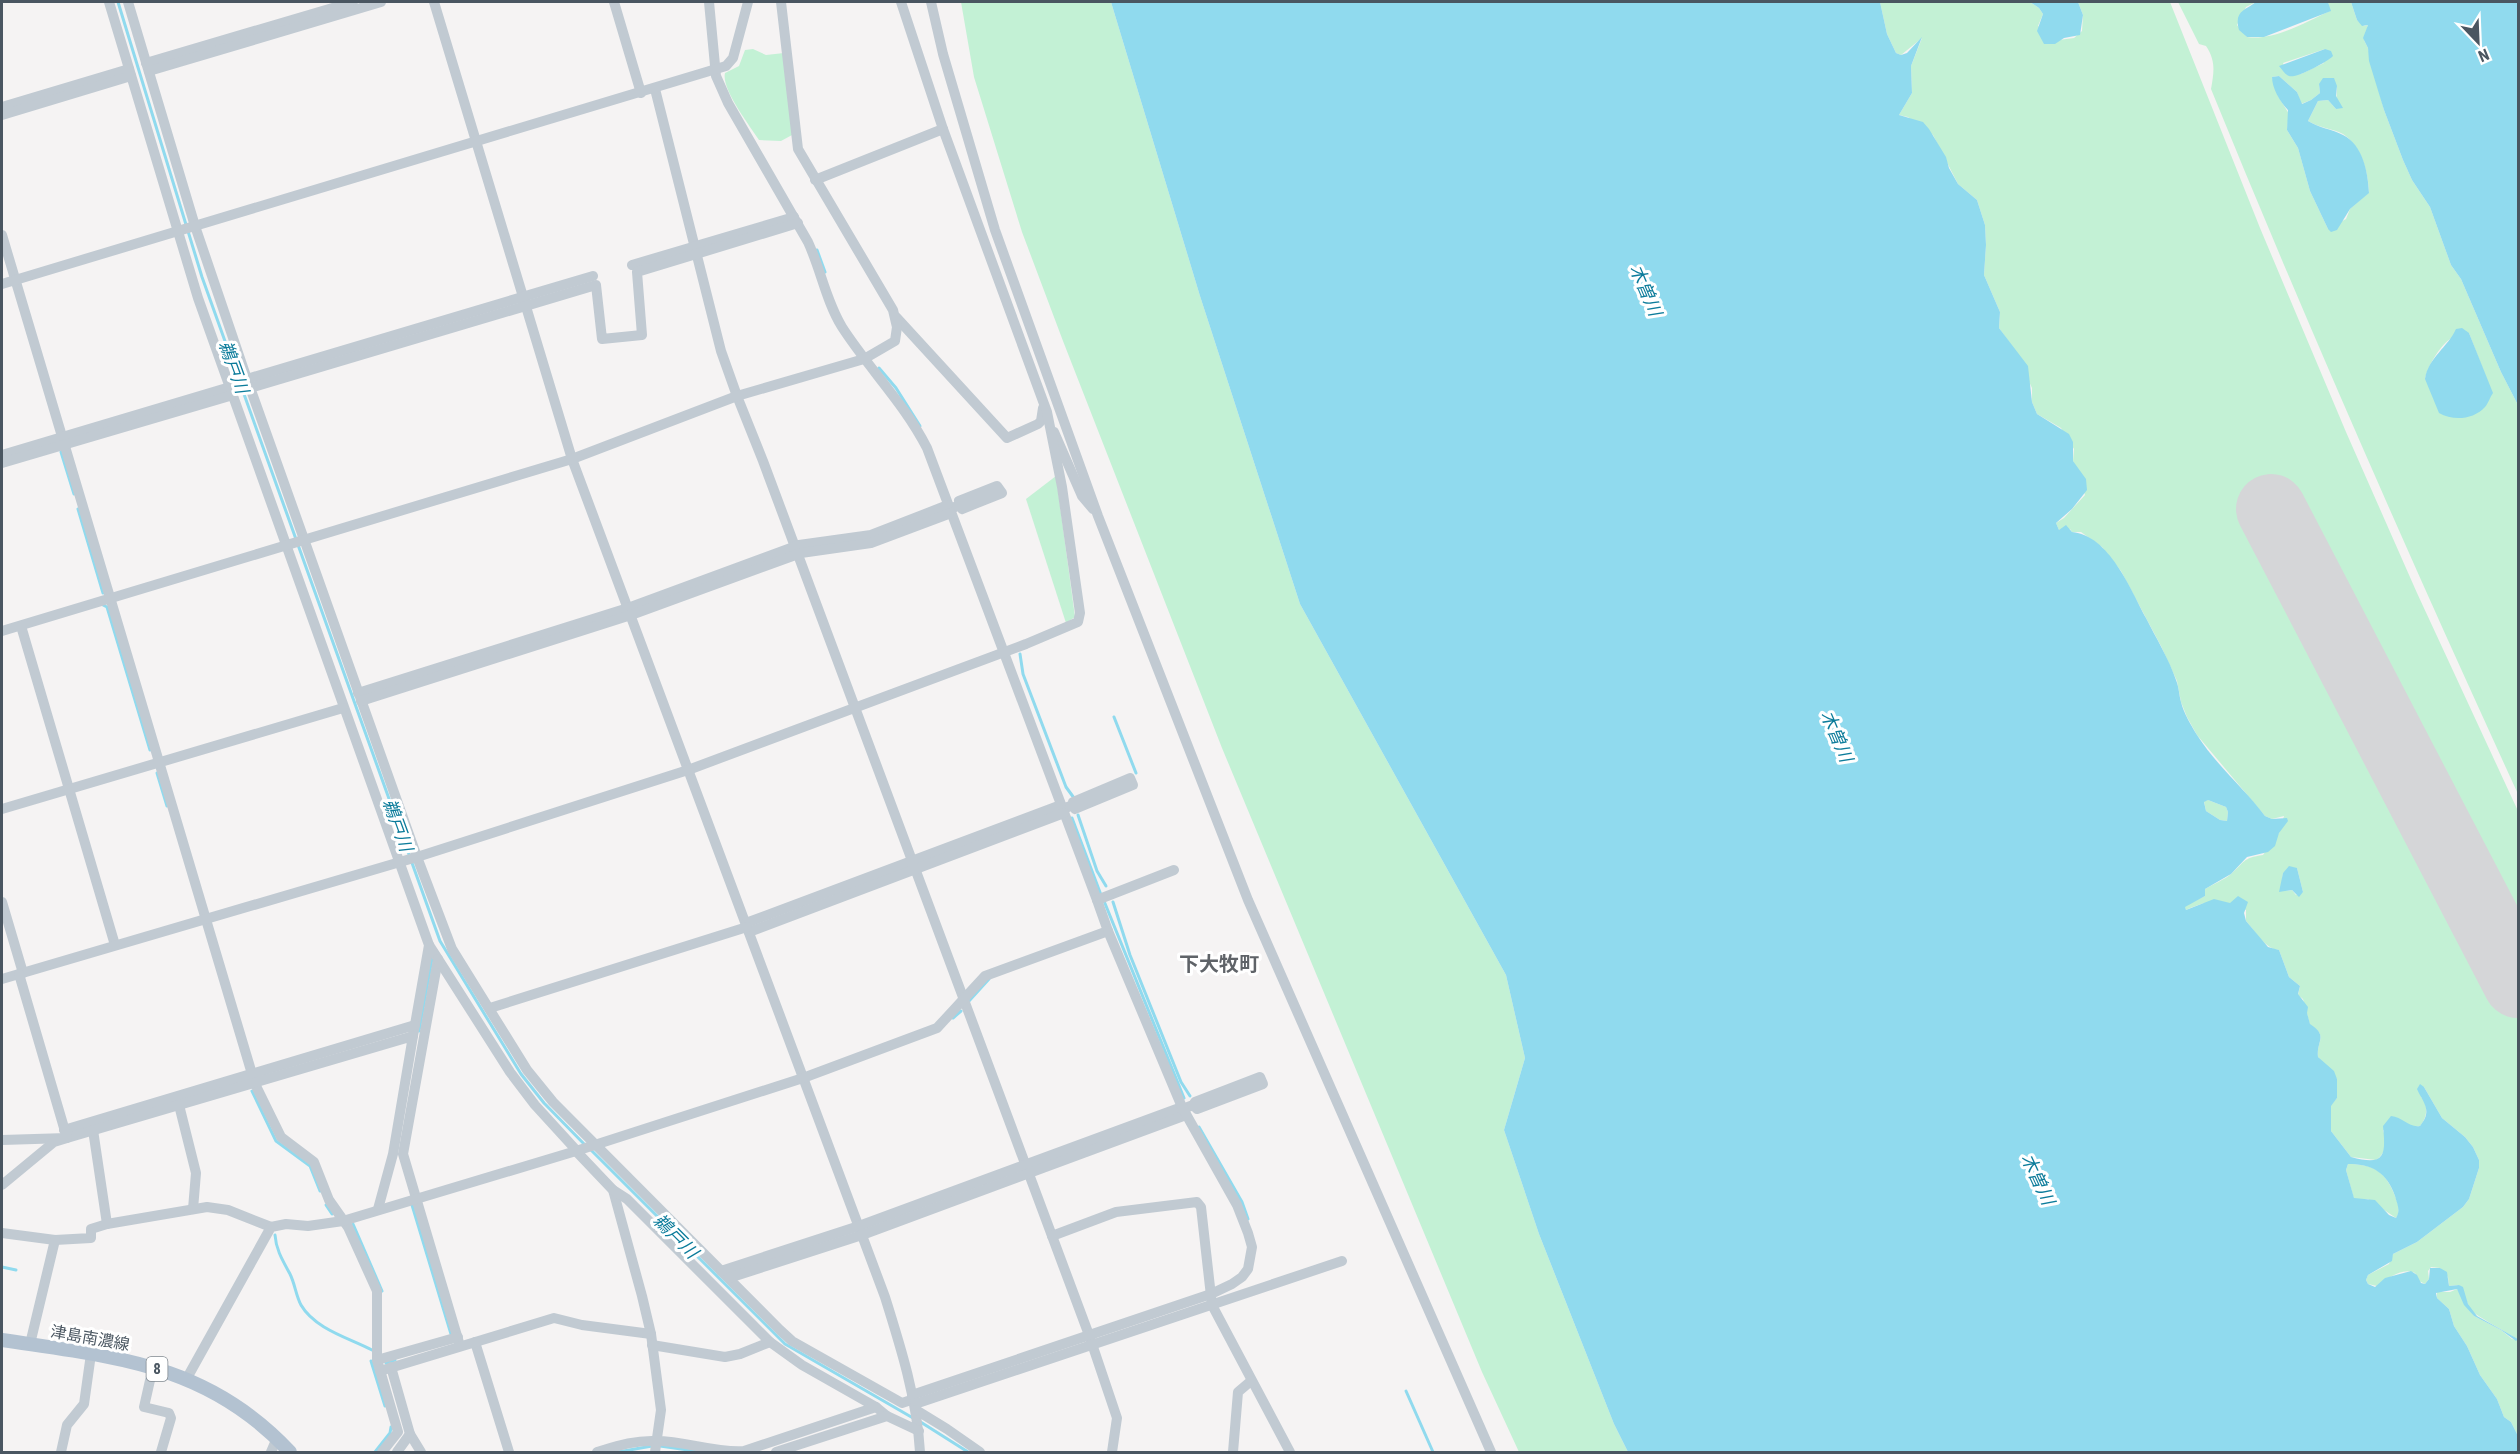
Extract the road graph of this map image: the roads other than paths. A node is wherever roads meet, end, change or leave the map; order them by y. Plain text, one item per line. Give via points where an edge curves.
1 (109, 2) edge
2 (128, 2) edge
3 (353, 2) edge
4 (381, 2) edge
5 (434, 2) edge
6 (614, 2) edge
7 (709, 2) edge
8 (748, 2) edge
9 (781, 2) edge
10 (901, 2) edge
11 (931, 2) edge
12 (148, 67) junction
13 (716, 70) junction
14 (130, 73) junction
15 (655, 89) junction
16 (641, 93) junction
17 (2, 107) edge
18 (2, 115) edge
19 (943, 129) junction
20 (476, 141) junction
21 (815, 180) junction
22 (796, 220) junction
23 (194, 226) junction
24 (179, 231) junction
25 (2, 235) edge
26 (696, 250) junction
27 (632, 265) dead end
28 (593, 276) dead end
29 (15, 280) junction
30 (2, 284) edge
31 (524, 301) junction
32 (896, 317) junction
33 (864, 359) junction
34 (248, 384) junction
35 (231, 391) junction
36 (737, 396) junction
37 (1045, 408) junction
38 (63, 441) junction
39 (2, 455) edge
40 (572, 459) junction
41 (2, 463) edge
42 (952, 508) junction
43 (1098, 516) junction
44 (295, 544) junction
45 (796, 550) junction
46 (110, 599) junction
47 (629, 612) junction
48 (21, 626) junction
49 (2, 632) edge
50 (1003, 651) junction
51 (360, 697) junction
52 (342, 705) junction
53 (855, 707) junction
54 (158, 759) junction
55 (688, 770) junction
56 (69, 786) junction
57 (2, 802) edge
58 (1065, 808) junction
59 (2, 809) edge
60 (415, 857) junction
61 (400, 861) junction
62 (913, 864) junction
63 (1174, 870) dead end
64 (1097, 900) junction
65 (2, 902) edge
66 (204, 918) junction
67 (747, 927) junction
68 (1108, 930) junction
69 (115, 945) junction
70 (429, 945) junction
71 (438, 959) junction
72 (21, 973) junction
73 (2, 979) edge
74 (963, 1000) junction
75 (490, 1008) junction
76 (414, 1030) junction
77 (803, 1078) junction
78 (254, 1079) junction
79 (179, 1106) junction
80 (1186, 1109) junction
81 (93, 1130) junction
82 (66, 1134) junction
83 (2, 1140) edge
84 (594, 1144) junction
85 (577, 1150) junction
86 (1027, 1169) junction
87 (2, 1185) edge
88 (613, 1190) junction
89 (415, 1198) junction
90 (194, 1209) junction
91 (378, 1209) junction
92 (343, 1221) junction
93 (107, 1224) junction
94 (271, 1227) junction
95 (860, 1231) junction
96 (2, 1233) edge
97 (1052, 1236) junction
98 (55, 1240) junction
99 (1342, 1261) dead end
100 (725, 1274) junction
101 (1212, 1299) junction
102 (2, 1340) edge
103 (651, 1340) junction
104 (1090, 1340) junction
105 (459, 1342) junction
106 (475, 1342) junction
107 (770, 1342) junction
108 (30, 1344) junction
109 (91, 1354) junction
110 (383, 1366) junction
111 (153, 1367) junction
112 (187, 1378) junction
113 (1251, 1382) junction
114 (915, 1405) junction
115 (876, 1407) junction
116 (887, 1416) junction
117 (918, 1429) junction
118 (410, 1434) junction
119 (277, 1438) junction
120 (655, 1450) edge
121 (61, 1452) edge
122 (161, 1452) edge
123 (271, 1452) edge
124 (290, 1452) edge
125 (382, 1452) edge
126 (396, 1452) edge
127 (421, 1452) edge
128 (509, 1452) edge
129 (597, 1452) edge
130 (776, 1452) edge
131 (920, 1452) edge
132 (980, 1452) edge
133 (1112, 1452) edge
134 (1233, 1452) edge
135 (1290, 1452) edge
136 (1491, 1452) edge

1 - 14 street
2 - 12 street
3 - 12 street
4 - 12 street
5 - 20 street
6 - 16 street
7 - 13 street
8 - 13 street via 734,58
9 - 21 street via 798,149
10 - 19 street
11 - 43 street via 995,231
12 - 23 street
13 - 15 street
13 - 22 street via 728,103
14 - 17 street
14 - 18 street
14 - 24 street
15 - 16 street
15 - 26 street
16 - 20 street
19 - 21 street
19 - 37 street
20 - 23 street
20 - 31 street
21 - 32 street
22 - 26 street
22 - 33 street via 817,260 834,313
23 - 24 street
23 - 34 street
24 - 29 street
24 - 35 street
25 - 29 street
26 - 27 street
26 - 31 street via 637,272 642,335 602,339 596,285
26 - 36 street
28 - 31 street
29 - 30 street
29 - 38 street
31 - 34 street
31 - 40 street
32 - 33 street via 895,341
32 - 37 street via 1007,438 1038,424
33 - 36 street
33 - 42 street via 915,425
34 - 44 street
35 - 38 street
35 - 44 street
36 - 40 street
36 - 45 street
37 - 43 street via 1082,496
37 - 50 street via 1062,487 1080,613 1077,622 1069,627
38 - 39 street
38 - 41 street
38 - 46 street
40 - 44 street
40 - 47 street
42 - 45 street via 871,535
42 - 50 street
43 - 136 street via 1248,900
44 - 46 street
44 - 51 street
44 - 52 street
45 - 47 street
45 - 53 street
46 - 48 street
46 - 54 street
47 - 51 street
47 - 55 street
48 - 49 street
48 - 56 street
50 - 53 street
50 - 58 street
51 - 60 street
52 - 54 street
52 - 61 street
53 - 55 street
53 - 62 street
54 - 56 street
54 - 66 street
55 - 60 street
55 - 67 street
56 - 57 street
56 - 59 street
56 - 69 street
58 - 58 street via 1075,808 1133,785 1130,778
58 - 62 street
58 - 64 street
60 - 61 street
60 - 75 street via 452,949
61 - 66 street
61 - 70 street
62 - 67 street
62 - 74 street
63 - 64 street
64 - 68 street
65 - 72 street
66 - 69 street
66 - 78 street
67 - 75 street
67 - 77 street
68 - 74 street via 985,976
68 - 80 street
69 - 72 street
70 - 71 street
70 - 76 street
71 - 85 street via 510,1072
71 - 89 street via 403,1154
72 - 73 street
72 - 82 street
74 - 77 street via 937,1028
74 - 86 street
75 - 84 street via 527,1070
76 - 78 street
76 - 91 street via 393,1154
77 - 84 street
77 - 95 street
78 - 79 street
78 - 82 street
78 - 92 street via 281,1137 314,1162 329,1200
79 - 81 street
79 - 90 street via 196,1173
80 - 80 street via 1197,1109 1263,1084 1260,1077
80 - 86 street
80 - 101 street via 1237,1204 1252,1248 1248,1269 1242,1277
81 - 82 street
81 - 93 street
82 - 83 street
82 - 87 street
84 - 85 street
84 - 100 street
85 - 88 street
85 - 89 street
86 - 95 street
86 - 97 street
88 - 103 street
88 - 107 street via 627,1199
89 - 91 street
89 - 105 street
90 - 93 street
90 - 94 street via 228,1210
91 - 92 street
92 - 94 street
92 - 110 street via 377,1291
93 - 98 street via 91,1229 91,1238
94 - 112 street
95 - 100 street
95 - 114 street via 897,1336
96 - 98 street
97 - 101 street via 1116,1212 1197,1202 1201,1207
97 - 104 street
98 - 108 street
99 - 101 street
100 - 114 street via 792,1341 902,1403
101 - 104 street
101 - 113 street
102 - 108 main road, 津島南濃線 / 8
103 - 106 street via 554,1318
103 - 107 street via 725,1357
103 - 120 street via 661,1410
104 - 114 street
104 - 133 street via 1117,1418
105 - 106 street
105 - 110 street
106 - 128 street
107 - 115 street
108 - 109 main road, 津島南濃線 / 8
109 - 111 main road, 津島南濃線 / 8
109 - 121 street via 84,1404 67,1425
110 - 118 street
110 - 125 street via 398,1432
111 - 112 main road, 津島南濃線 / 8
111 - 122 street via 144,1407 169,1413 171,1418
112 - 119 main road, 津島南濃線 / 8 via 223,1397
113 - 134 street via 1238,1392
113 - 135 street
114 - 117 street
114 - 132 street
115 - 116 street
115 - 120 street via 744,1451
116 - 117 street
116 - 130 street
117 - 131 street
118 - 126 street
118 - 127 street
119 - 123 street
119 - 124 main road, 津島南濃線 / 8
120 - 129 street via 626,1443

